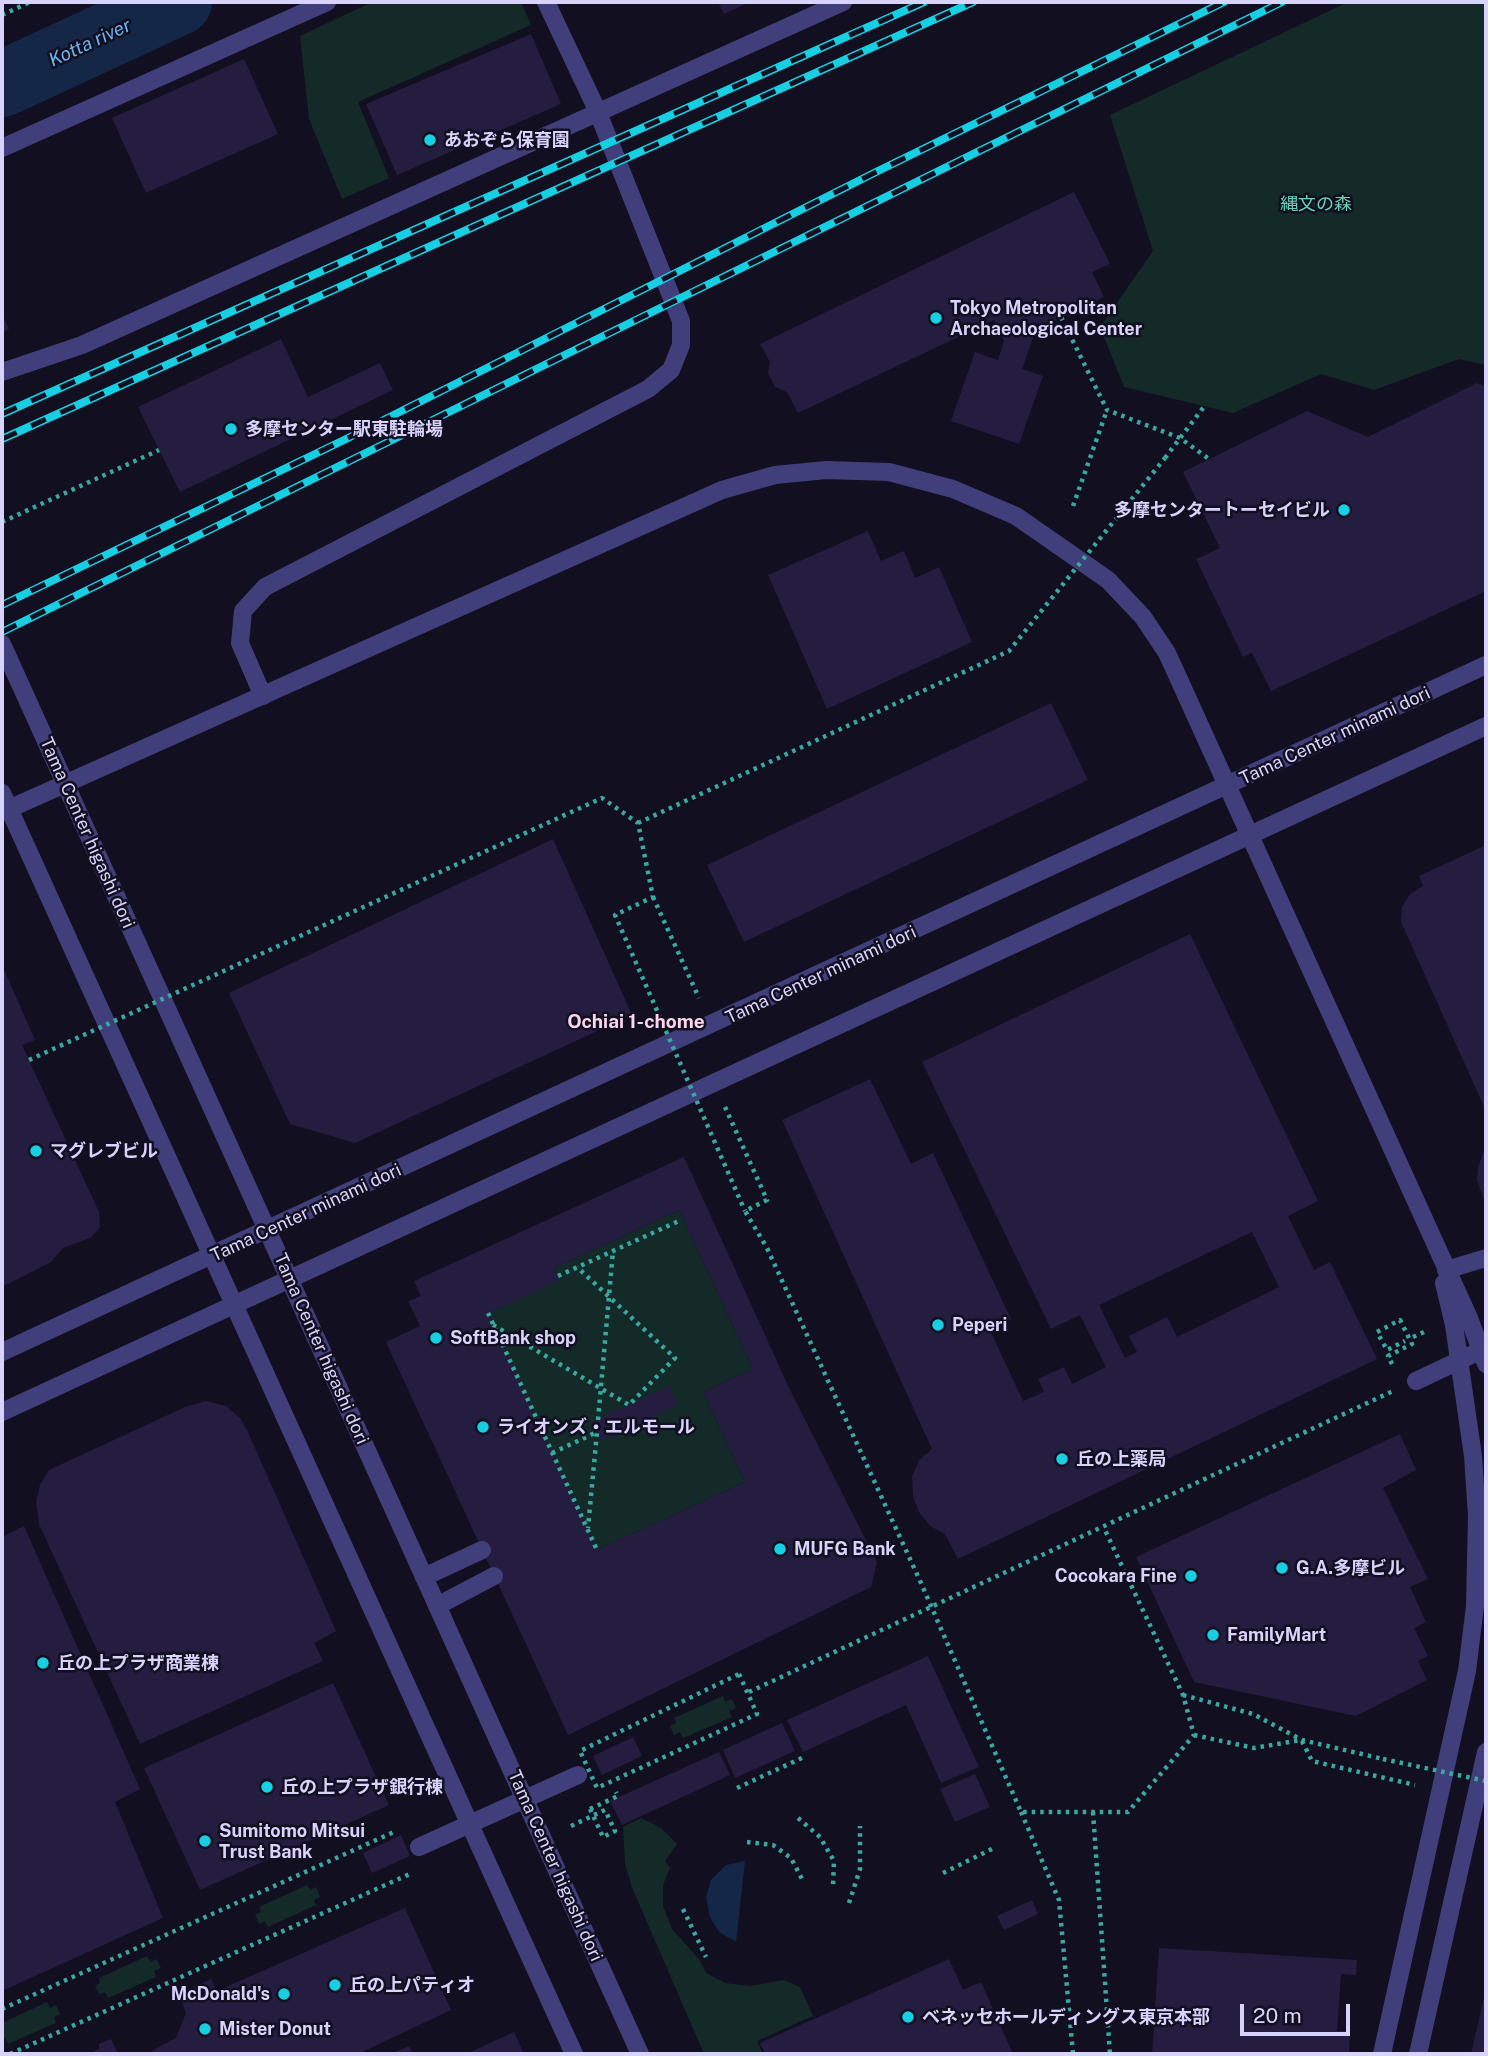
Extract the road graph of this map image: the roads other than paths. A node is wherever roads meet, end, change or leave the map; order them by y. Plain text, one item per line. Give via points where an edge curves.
1 (327, 2) edge
2 (546, 2) edge
3 (843, 2) edge
4 (597, 110) junction
5 (2, 148) edge
6 (2, 372) edge
7 (2, 644) edge
8 (1486, 665) edge
9 (263, 696) junction
10 (1486, 726) edge
11 (65, 784) junction
12 (1228, 786) junction
13 (4, 804) edge
14 (1250, 836) junction
15 (268, 1231) junction
16 (1435, 1247) junction
17 (212, 1257) junction
18 (1486, 1258) edge
19 (1446, 1270) junction
20 (290, 1281) junction
21 (234, 1306) junction
22 (1486, 1348) edge
23 (2, 1352) edge
24 (1486, 1364) edge
25 (1416, 1381) road end
26 (2, 1412) edge
27 (482, 1550) dead end
28 (494, 1576) dead end
29 (424, 1577) junction
30 (437, 1606) junction
31 (1486, 1752) edge
32 (578, 1775) dead end
33 (419, 1847) dead end
34 (574, 2054) edge
35 (640, 2054) edge
36 (1382, 2054) edge
37 (1419, 2054) edge

1 - 5 street
2 - 4 street
3 - 4 street
4 - 6 street via 82,345
4 - 9 street via 681,321 681,345 671,370 648,389 265,587 243,611 240,643
7 - 11 street, Tama Center higashi dori
8 - 12 street, Tama Center minami dori
9 - 11 street
9 - 12 street via 722,490 775,475 889,472 953,489 1016,516 1108,580 1143,617 1167,653
10 - 14 street
11 - 13 street
11 - 15 street, Tama Center higashi dori
12 - 14 street
12 - 15 street, Tama Center minami dori
13 - 17 street
14 - 16 street
14 - 20 street
15 - 17 street, Tama Center minami dori
15 - 20 street, Tama Center higashi dori
16 - 19 street
16 - 36 street via 1454,1325 1473,1456 1475,1606 1467,1671
17 - 21 street
17 - 23 street, Tama Center minami dori
18 - 19 street
19 - 24 street
20 - 21 street
20 - 29 street, Tama Center higashi dori
21 - 26 street
21 - 34 street
22 - 25 street, bridge
27 - 29 street
28 - 30 street
29 - 30 street, Tama Center higashi dori
30 - 35 street, Tama Center higashi dori
31 - 37 street
32 - 33 street, bridge

